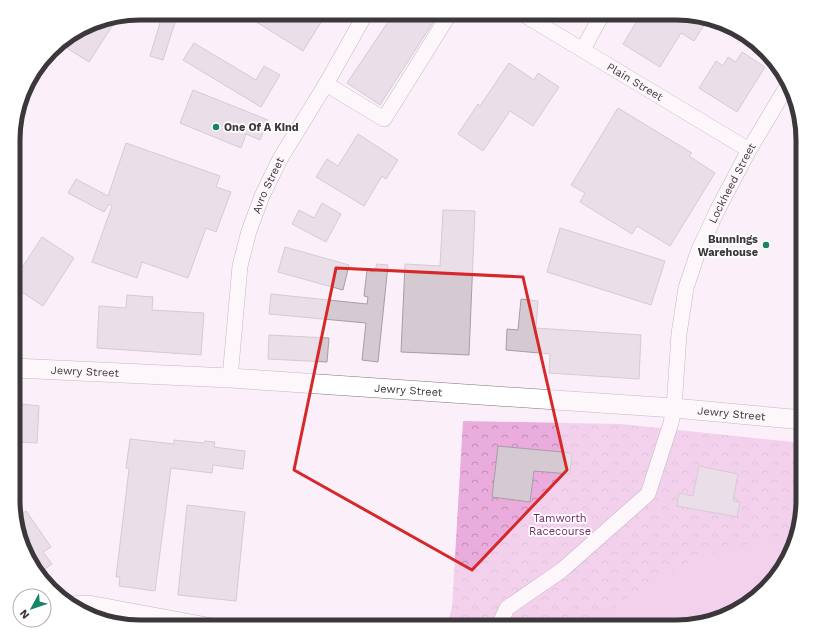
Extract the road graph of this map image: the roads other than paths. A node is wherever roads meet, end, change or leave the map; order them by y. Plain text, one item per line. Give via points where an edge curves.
1 (362, 20) edge
2 (446, 20) edge
3 (533, 20) edge
4 (599, 20) edge
5 (582, 49) junction
6 (326, 84) junction
7 (785, 89) edge
8 (748, 150) junction
9 (20, 368) edge
10 (230, 378) junction
11 (674, 408) junction
12 (796, 419) edge
13 (79, 604) edge
14 (180, 620) edge
15 (501, 620) edge

1 - 6 street, Avro Street
2 - 6 street via 384,119
3 - 5 street, Plain Street
4 - 5 street
5 - 8 street, Plain Street
6 - 10 street, Avro Street via 280,159 249,231 240,266
7 - 8 street, Lockheed Street
8 - 11 street, Lockheed Street via 718,209 686,288 679,334
9 - 10 main road, Jewry Street
10 - 11 main road, Jewry Street
11 - 12 main road, Jewry Street
11 - 15 street, Lockheed Street via 648,494 562,570 507,608
13 - 14 street via 89,603

